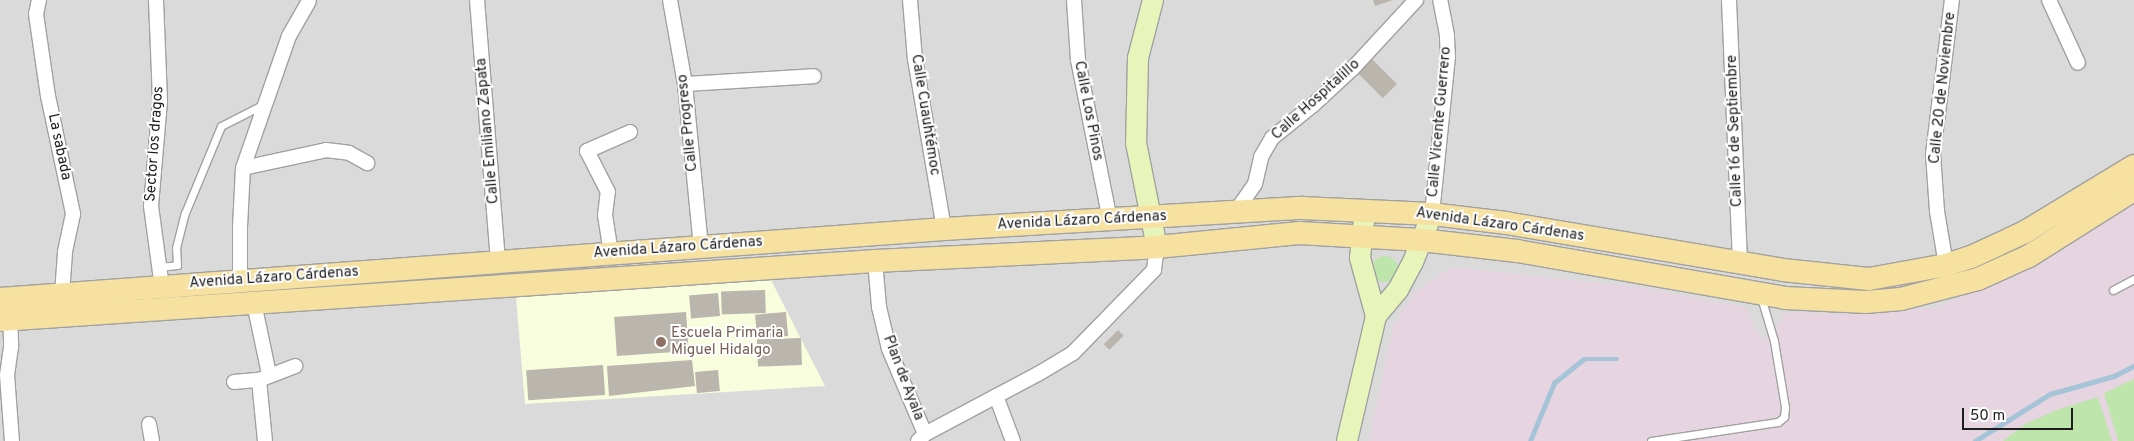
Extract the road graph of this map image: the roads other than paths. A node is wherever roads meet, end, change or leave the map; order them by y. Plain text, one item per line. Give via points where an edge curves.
1 (39, 0) edge
2 (156, 0) edge
3 (310, 0) edge
4 (477, 0) edge
5 (670, 0) edge
6 (910, 0) edge
7 (1074, 0) edge
8 (1153, 0) edge
9 (1416, 0) edge
10 (1440, 0) edge
11 (1729, 0) edge
12 (1952, 0) edge
13 (2050, 0) edge
14 (2078, 63) dead end
15 (814, 76) dead end
16 (685, 84) junction
17 (266, 103) junction
18 (630, 132) dead end
19 (367, 163) dead end
20 (2134, 166) edge
21 (243, 168) junction
22 (2134, 190) edge
23 (1236, 211) junction
24 (1365, 211) junction
25 (1432, 214) junction
26 (1150, 218) junction
27 (1110, 220) junction
28 (944, 229) junction
29 (1361, 238) junction
30 (1422, 240) junction
31 (701, 246) junction
32 (1157, 246) junction
33 (611, 253) junction
34 (875, 261) junction
35 (1740, 261) junction
36 (498, 262) junction
37 (1946, 265) junction
38 (161, 277) junction
39 (2134, 279) edge
40 (240, 281) junction
41 (2113, 290) dead end
42 (62, 294) junction
43 (1760, 294) junction
44 (254, 303) junction
45 (5, 309) edge
46 (72, 315) junction
47 (1376, 316) junction
48 (295, 366) dead end
49 (264, 377) junction
50 (234, 382) dead end
51 (996, 396) junction
52 (149, 424) dead end
53 (921, 438) edge
54 (12, 441) edge
55 (152, 441) edge
56 (265, 441) edge
57 (1013, 441) edge
58 (1347, 441) edge
59 (1651, 441) edge

1 - 42 street, La sabada via 36,14 48,96 73,214 65,252
2 - 38 street, Sector los dragos via 160,101 150,206
3 - 17 street via 289,36
4 - 36 street, Calle Emiliano Zapata
5 - 16 street, Calle Progreso
6 - 28 street, Calle Cuauhtémoc via 915,59
7 - 27 street, Calle Los Pinos via 1078,60
8 - 26 main road via 1138,58 1136,106 1136,143
9 - 23 street, Calle Hospitalillo via 1346,75 1272,138 1261,157 1255,184
10 - 25 street, Calle Vicente Guerrero via 1448,57
11 - 35 street, Calle 16 de Septiembre
12 - 37 street, Calle 20 de Noviembre via 1933,154 1937,212
13 - 14 street
15 - 16 street
16 - 31 street, Calle Progreso
17 - 21 street
17 - 38 lane via 221,126 185,213 176,248 177,265
18 - 33 street via 588,151 608,192 605,215
19 - 21 street via 349,153 326,150
20 - 37 main road, Avenida Lázaro Cárdenas via 2025,232
21 - 40 street
22 - 43 main road, Avenida Lázaro Cárdenas via 2029,256 1978,278 1929,293 1866,302
23 - 24 main road, Avenida Lázaro Cárdenas via 1302,208
23 - 26 main road, Avenida Lázaro Cárdenas
24 - 25 main road, Avenida Lázaro Cárdenas
24 - 29 main road
25 - 30 main road
25 - 35 main road, Avenida Lázaro Cárdenas
26 - 27 main road, Avenida Lázaro Cárdenas
26 - 32 main road
27 - 28 main road, Avenida Lázaro Cárdenas
28 - 31 main road, Avenida Lázaro Cárdenas
29 - 30 main road, Avenida Lázaro Cárdenas
29 - 32 main road, Avenida Lázaro Cárdenas via 1299,233
29 - 47 main road via 1360,258
30 - 43 main road, Avenida Lázaro Cárdenas via 1517,252
30 - 47 main road via 1398,290
31 - 33 main road, Avenida Lázaro Cárdenas
32 - 34 main road, Avenida Lázaro Cárdenas
32 - 51 street via 1154,270 1073,353
33 - 36 main road, Avenida Lázaro Cárdenas
34 - 44 main road, Avenida Lázaro Cárdenas
34 - 53 street, Plan de Ayala via 879,307 889,349
35 - 37 main road, Avenida Lázaro Cárdenas via 1783,270 1869,279
36 - 40 main road, Avenida Lázaro Cárdenas
38 - 40 main road, Avenida Lázaro Cárdenas
38 - 42 main road, Avenida Lázaro Cárdenas
39 - 41 lane
42 - 45 main road, Avenida Lázaro Cárdenas
42 - 46 street
43 - 59 lane via 1774,340 1784,417 1778,422
44 - 46 main road, Avenida Lázaro Cárdenas
44 - 49 street
45 - 46 main road, Avenida Lázaro Cárdenas
45 - 54 street via 11,347 7,375
47 - 58 main road
48 - 49 street
49 - 50 street
49 - 56 street
51 - 53 street
51 - 57 street
52 - 55 street

